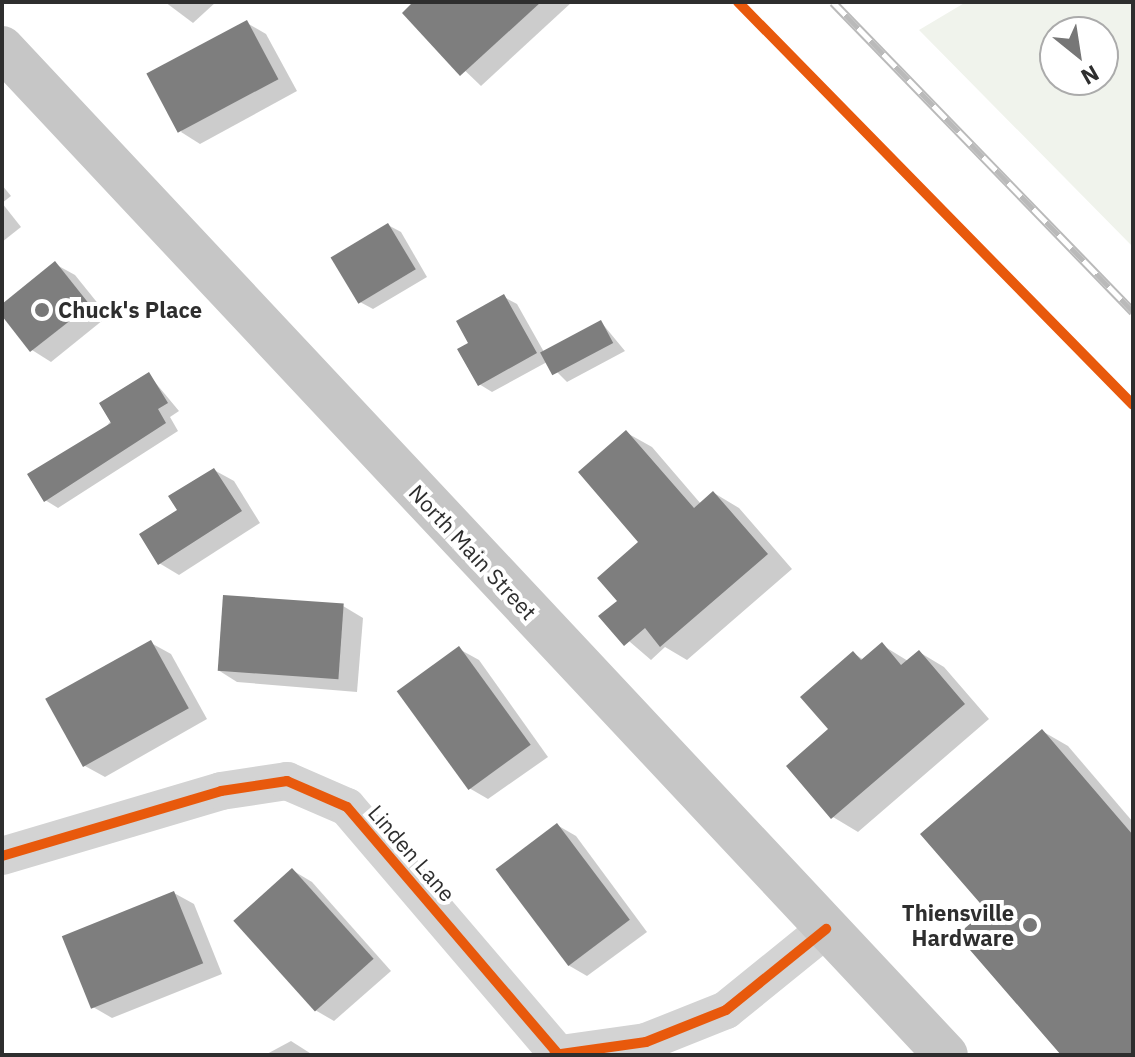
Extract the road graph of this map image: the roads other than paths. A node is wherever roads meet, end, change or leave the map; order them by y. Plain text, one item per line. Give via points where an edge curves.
1 (2, 48) edge
2 (2, 856) edge
3 (826, 929) junction
4 (659, 1049) edge
5 (556, 1054) edge
6 (946, 1055) edge

1 - 3 main road, North Main Street
2 - 5 street, Linden Lane via 221,791 287,781 347,807
3 - 4 street via 726,1010
3 - 6 main road, North Main Street
4 - 5 street

